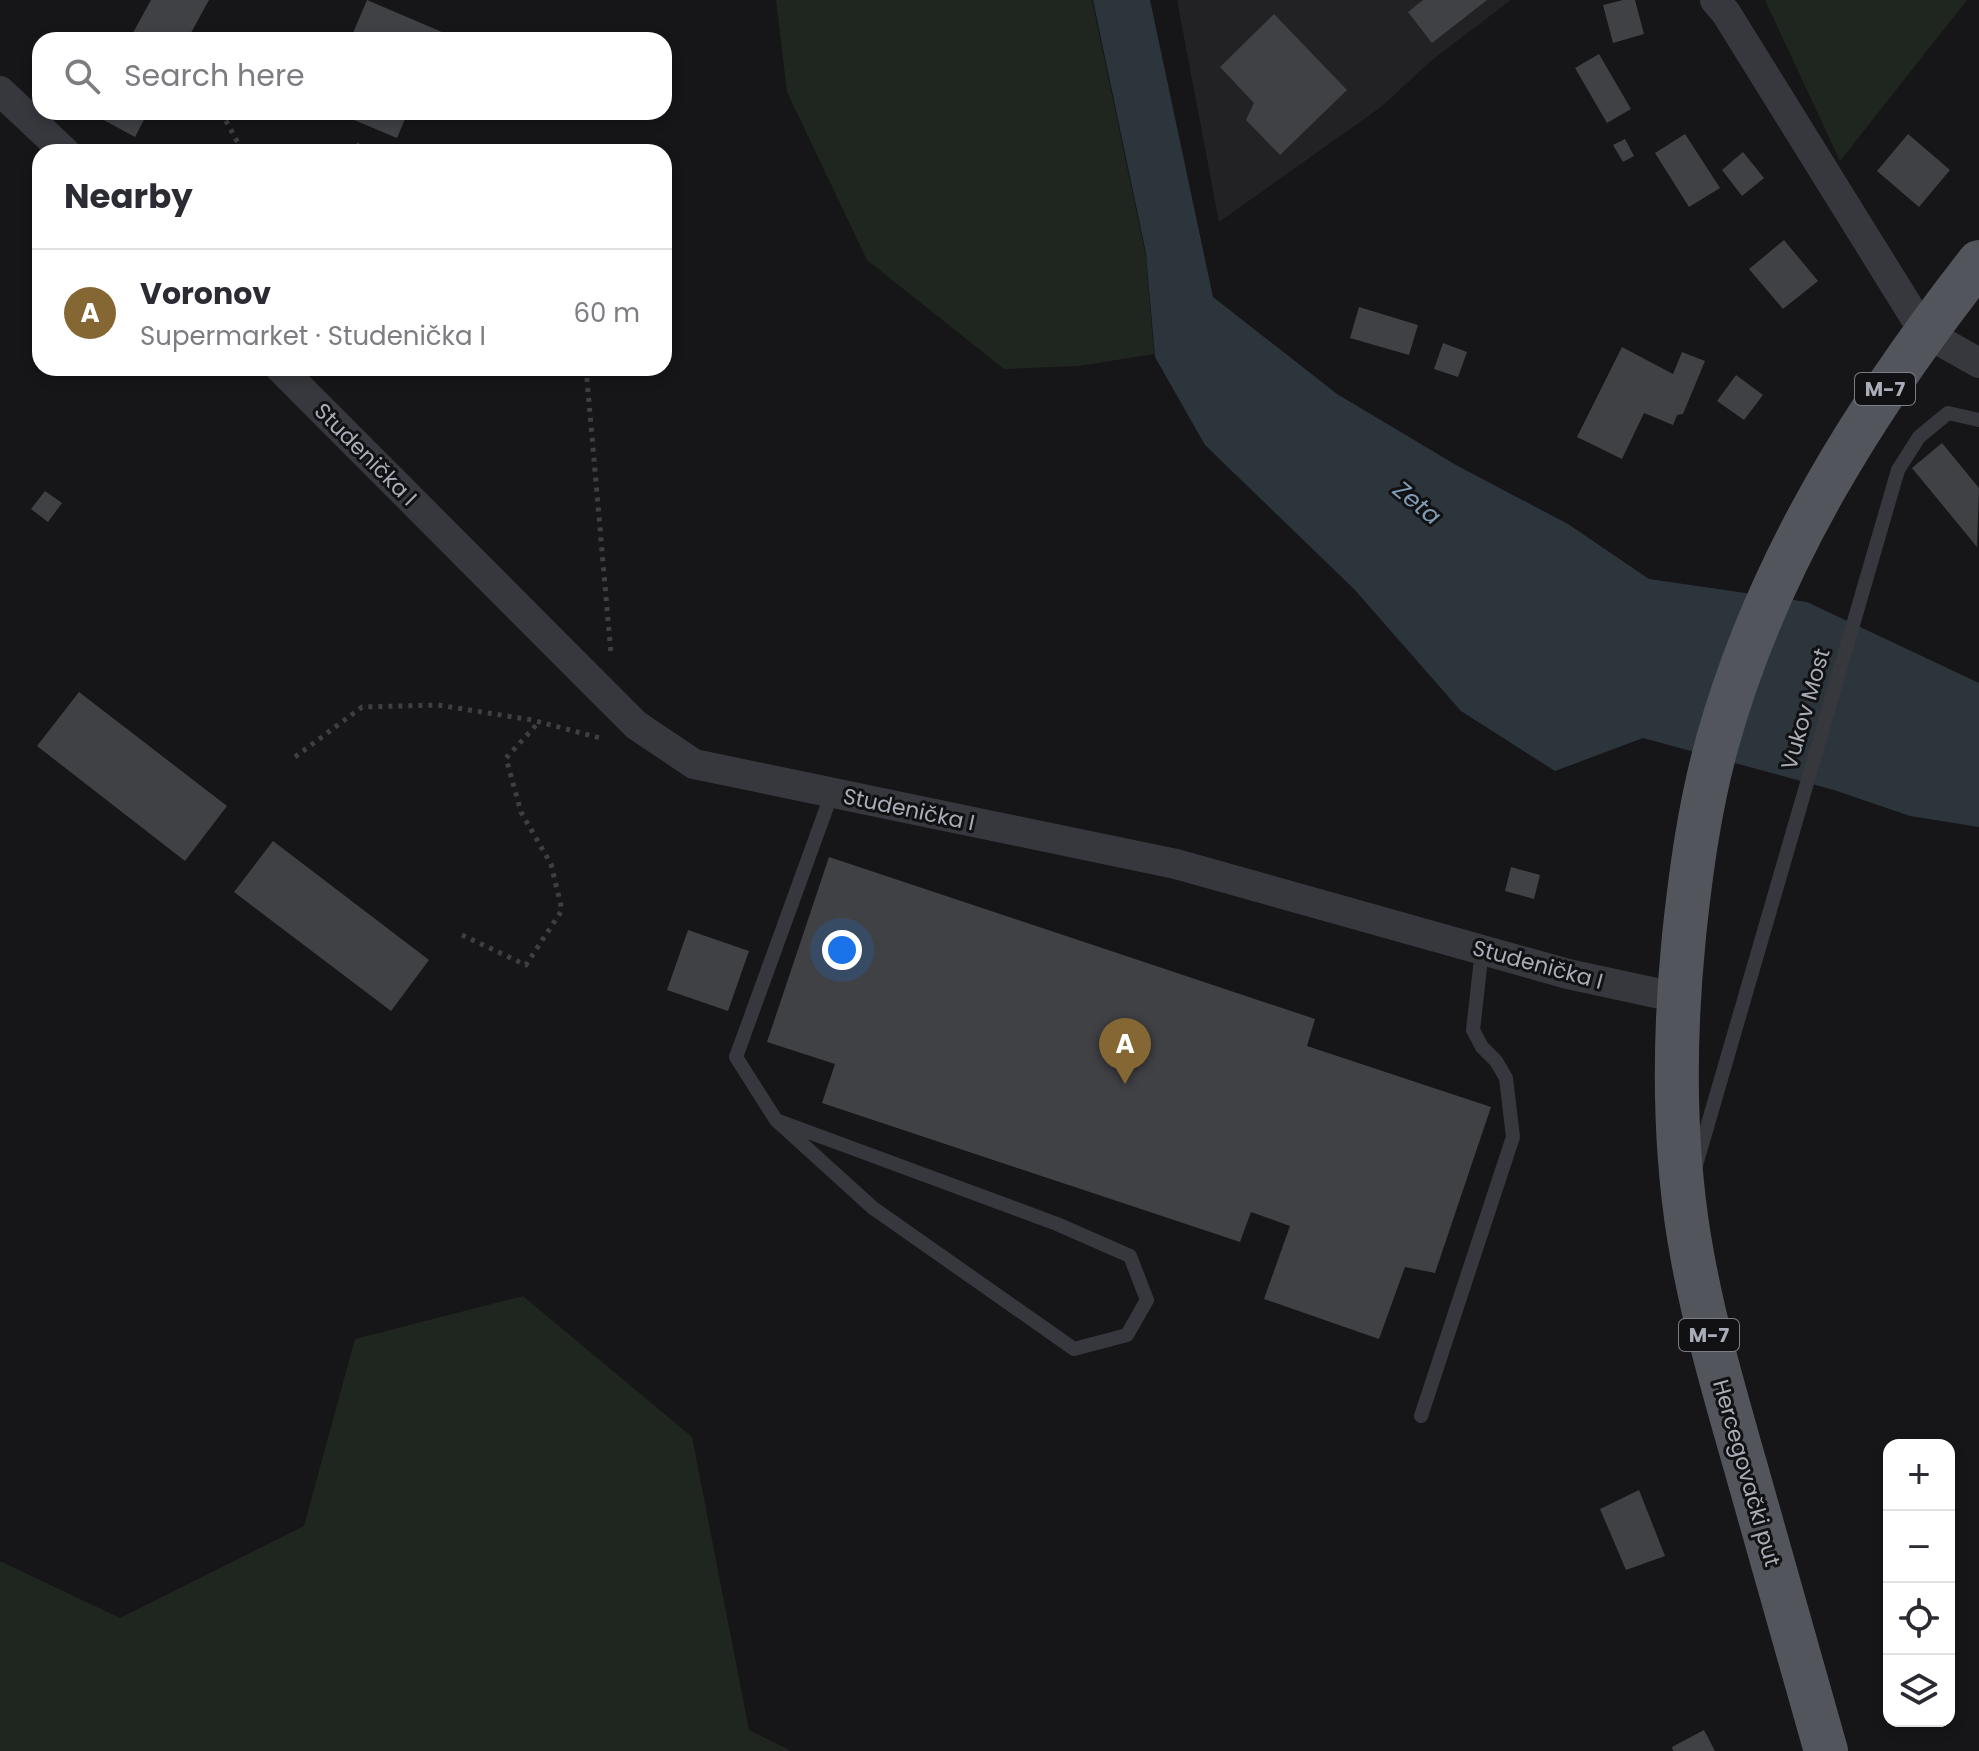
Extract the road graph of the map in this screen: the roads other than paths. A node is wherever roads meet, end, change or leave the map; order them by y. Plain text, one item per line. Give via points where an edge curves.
1 (1715, 0) edge
2 (0, 91) edge
3 (56, 144) edge
4 (1979, 262) edge
5 (1924, 332) junction
6 (1979, 363) edge
7 (288, 376) edge
8 (1979, 420) edge
9 (832, 793) junction
10 (1482, 950) junction
11 (1679, 998) junction
12 (776, 1120) junction
13 (1685, 1204) junction
14 (1421, 1416) dead end
15 (1826, 1751) edge

1 - 5 street
2 - 3 street
4 - 5 main road, M-7
5 - 6 street
5 - 11 main road, Hercegovački put / M-7 via 1842,456 1755,633 1727,710 1702,809
7 - 9 street, Studenička I via 636,725 694,764
8 - 13 lane, Vukov Most via 1948,413 1919,437 1898,470
9 - 10 street, Studenička I via 1176,864
9 - 12 lane via 736,1057
10 - 11 street, Studenička I
10 - 14 lane via 1473,1030 1506,1078 1513,1137
11 - 13 main road, Hercegovački put / M-7 via 1676,1071
12 - 12 lane via 873,1208 1074,1349 1127,1335 1147,1300 1130,1256
13 - 15 main road, Hercegovački put / M-7 via 1711,1343

